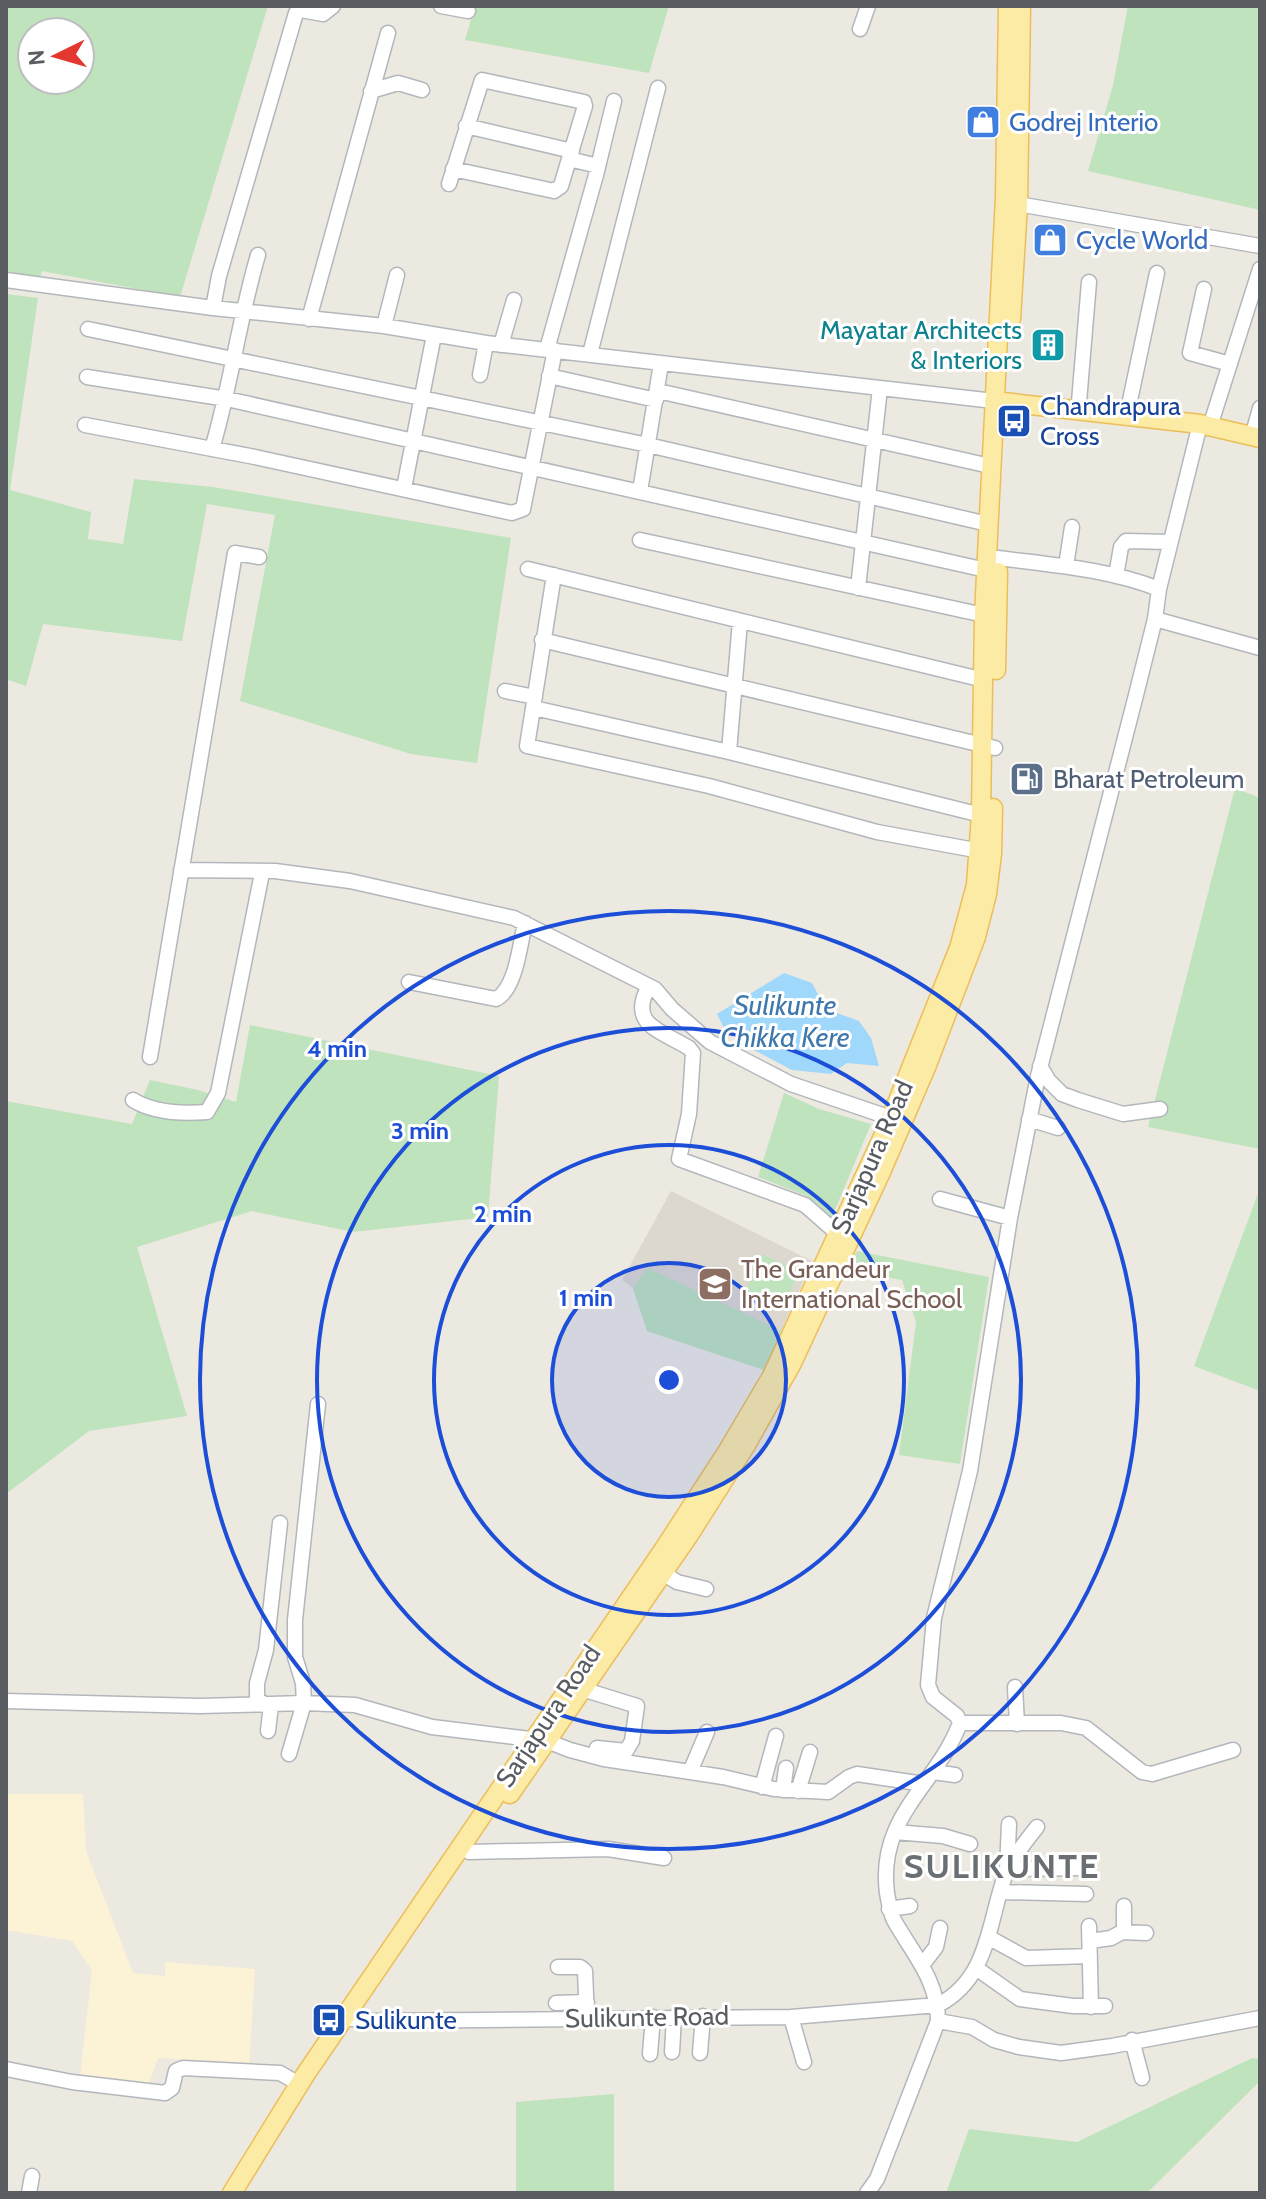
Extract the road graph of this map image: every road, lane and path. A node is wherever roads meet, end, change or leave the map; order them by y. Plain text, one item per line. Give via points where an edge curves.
1 (333, 6) edge
2 (441, 6) edge
3 (868, 6) edge
4 (1008, 6) edge
5 (1021, 6) edge
6 (468, 11) dead end
7 (860, 29) dead end
8 (388, 33) dead end
9 (658, 88) dead end
10 (422, 90) dead end
11 (371, 91) junction
12 (614, 101) dead end
13 (466, 126) junction
14 (570, 155) junction
15 (598, 166) junction
16 (1018, 204) junction
17 (1260, 246) edge
18 (258, 255) dead end
19 (1260, 269) edge
20 (1157, 273) dead end
21 (397, 275) dead end
22 (6, 280) edge
23 (1089, 282) dead end
24 (1204, 289) dead end
25 (514, 300) dead end
26 (213, 308) junction
27 (241, 312) junction
28 (309, 319) junction
29 (384, 326) junction
30 (88, 329) dead end
31 (434, 335) junction
32 (494, 344) junction
33 (551, 350) junction
34 (590, 354) junction
35 (235, 358) junction
36 (661, 364) junction
37 (1230, 364) junction
38 (480, 375) dead end
39 (549, 376) junction
40 (87, 377) dead end
41 (880, 388) junction
42 (420, 396) junction
43 (657, 396) junction
44 (1000, 397) junction
45 (227, 399) junction
46 (1079, 402) junction
47 (1129, 405) junction
48 (1207, 420) junction
49 (85, 425) dead end
50 (540, 425) junction
51 (1259, 425) edge
52 (413, 441) junction
53 (874, 441) junction
54 (648, 445) junction
55 (212, 449) junction
56 (990, 466) junction
57 (531, 467) junction
58 (404, 488) junction
59 (640, 491) junction
60 (867, 496) junction
61 (988, 524) junction
62 (1072, 527) dead end
63 (640, 540) dead end
64 (862, 541) junction
65 (1170, 542) junction
66 (259, 557) dead end
67 (992, 564) junction
68 (1066, 566) junction
69 (528, 569) dead end
70 (554, 575) junction
71 (1116, 576) junction
72 (858, 588) junction
73 (1159, 589) junction
74 (984, 615) junction
75 (1155, 619) junction
76 (740, 621) junction
77 (542, 640) junction
78 (1260, 648) edge
79 (984, 680) junction
80 (736, 684) junction
81 (505, 691) dead end
82 (534, 703) junction
83 (989, 746) junction
84 (729, 752) junction
85 (981, 815) junction
86 (985, 852) junction
87 (181, 870) junction
88 (262, 873) junction
89 (525, 923) junction
90 (409, 982) dead end
91 (649, 986) junction
92 (150, 1057) dead end
93 (1040, 1066) junction
94 (133, 1100) dead end
95 (1160, 1109) dead end
96 (891, 1118) junction
97 (1029, 1119) junction
98 (1058, 1128) dead end
99 (940, 1199) dead end
100 (1010, 1218) junction
101 (843, 1239) junction
102 (318, 1404) dead end
103 (280, 1523) dead end
104 (663, 1573) junction
105 (706, 1589) dead end
106 (1015, 1687) dead end
107 (582, 1689) junction
108 (6, 1701) edge
109 (304, 1703) junction
110 (268, 1705) junction
111 (960, 1723) junction
112 (1017, 1724) junction
113 (268, 1731) dead end
114 (707, 1732) dead end
115 (776, 1736) dead end
116 (544, 1737) junction
117 (1233, 1750) dead end
118 (810, 1752) dead end
119 (289, 1754) dead end
120 (786, 1768) dead end
121 (690, 1772) junction
122 (955, 1775) dead end
123 (928, 1778) junction
124 (762, 1787) junction
125 (791, 1790) junction
126 (1009, 1824) dead end
127 (1037, 1827) dead end
128 (895, 1832) junction
129 (970, 1844) dead end
130 (469, 1852) junction
131 (664, 1858) dead end
132 (1083, 1868) dead end
133 (1007, 1869) junction
134 (1000, 1892) junction
135 (1086, 1894) dead end
136 (910, 1906) dead end
137 (1124, 1906) dead end
138 (889, 1909) junction
139 (940, 1928) dead end
140 (1124, 1932) junction
141 (1146, 1933) dead end
142 (988, 1937) junction
143 (1089, 1941) junction
144 (923, 1964) junction
145 (558, 1967) dead end
146 (976, 1968) junction
147 (587, 2002) junction
148 (556, 2003) dead end
149 (938, 2005) junction
150 (703, 2016) junction
151 (653, 2017) junction
152 (674, 2017) junction
153 (791, 2017) junction
154 (587, 2018) junction
155 (1260, 2018) edge
156 (350, 2019) junction
157 (938, 2021) junction
158 (1132, 2040) junction
159 (672, 2052) dead end
160 (700, 2053) dead end
161 (650, 2054) dead end
162 (804, 2062) dead end
163 (6, 2069) edge
164 (1142, 2078) dead end
165 (299, 2084) junction
166 (32, 2176) dead end
167 (29, 2193) edge
168 (232, 2193) edge
169 (246, 2193) edge
170 (867, 2193) edge

1 - 26 street via 323,14 296,13
2 - 6 street
3 - 7 street
4 - 44 main road, Sarjapura Road
5 - 16 main road, Sarjapura Road
8 - 11 street
9 - 34 street
10 - 11 street via 398,83
11 - 28 street
12 - 15 street
13 - 14 street
13 - 14 street via 451,177 554,191 561,186
13 - 14 street via 482,80 579,99 585,106
14 - 15 street
15 - 33 street
16 - 17 street
16 - 44 main road, Sarjapura Road
18 - 27 street
19 - 37 street
20 - 47 street
21 - 29 street
22 - 26 street
23 - 46 street
24 - 37 street via 1190,353
25 - 32 street
26 - 27 street
27 - 28 street
27 - 35 street
28 - 29 street
29 - 31 street
30 - 35 street
31 - 32 street
31 - 42 street
32 - 33 street
32 - 38 street
33 - 34 street
33 - 39 street
34 - 36 street
35 - 42 street
35 - 45 street
36 - 41 street
36 - 43 street
37 - 48 street
39 - 43 street
39 - 50 street
40 - 45 street
41 - 44 street
41 - 53 street
42 - 50 street
42 - 52 street
43 - 53 street
43 - 54 street
44 - 46 main road
44 - 48 main road
44 - 56 main road, Sarjapura Road
44 - 67 main road, Sarjapura Road
45 - 52 street
45 - 55 street
46 - 47 main road
47 - 48 main road
48 - 51 main road
48 - 65 street
49 - 55 street
50 - 54 street
50 - 57 street
52 - 57 street
52 - 58 street
53 - 56 street
53 - 60 street
54 - 59 street
54 - 60 street
55 - 58 street
56 - 61 main road, Sarjapura Road
57 - 58 street via 519,512
57 - 59 street
59 - 64 street
60 - 61 street
60 - 64 street
61 - 67 main road, Sarjapura Road
62 - 68 street
63 - 72 street
64 - 67 street
64 - 72 street
65 - 71 street via 1126,541
65 - 73 street
66 - 87 street via 235,553
67 - 68 street
67 - 74 main road, Sarjapura Road
67 - 83 main road, Sarjapura Road
68 - 71 street
69 - 70 street
70 - 76 street
70 - 77 street
71 - 73 street
72 - 74 street
73 - 75 street
74 - 79 main road, Sarjapura Road
75 - 78 street
75 - 93 street
76 - 79 street
76 - 80 street
77 - 80 street
77 - 82 street
79 - 83 main road, Sarjapura Road
80 - 83 street
80 - 84 street
81 - 82 street
82 - 84 street
82 - 86 street via 527,746 709,786 877,832
83 - 85 main road, Sarjapura Road
83 - 86 main road, Sarjapura Road
84 - 85 street
85 - 86 main road, Sarjapura Road
86 - 96 main road, Sarjapura Road via 959,948
86 - 101 main road, Sarjapura Road via 987,894 976,937 927,1065
87 - 88 street
87 - 92 street
88 - 89 street via 350,881
88 - 94 street via 218,1093 207,1112 143,1107
89 - 90 street via 510,987 496,999
89 - 91 street
91 - 96 street via 710,1042 791,1084
91 - 101 street via 642,998 646,1022 693,1053 689,1114 679,1159 805,1205
93 - 95 street via 1062,1094 1078,1100 1123,1114
93 - 97 street
96 - 101 main road, Sarjapura Road
97 - 98 street
97 - 100 street
99 - 100 street
100 - 111 street via 970,1471 934,1618 928,1685
101 - 104 main road, Sarjapura Road via 792,1363 741,1454
101 - 116 main road, Sarjapura Road via 727,1452
102 - 109 street via 295,1620
103 - 110 street via 266,1650 257,1683 257,1698
104 - 105 street
104 - 107 main road, Sarjapura Road
106 - 112 street
107 - 116 main road, Sarjapura Road
107 - 116 street via 637,1706 626,1751
108 - 110 street
109 - 110 street
109 - 116 street via 355,1705 432,1727
109 - 119 street
110 - 113 street
111 - 112 street
111 - 123 street
112 - 117 street via 1086,1728 1142,1772 1152,1774
114 - 121 street
115 - 124 street
116 - 121 street via 604,1759
116 - 130 main road, Sarjapura Road
116 - 156 main road, Sarjapura Road
118 - 125 street
120 - 125 street
121 - 124 street
122 - 123 street
123 - 125 street via 857,1774 828,1792
123 - 128 street
124 - 125 street
126 - 133 street
127 - 133 street
128 - 129 street
128 - 138 street via 885,1878
130 - 131 street via 608,1849
130 - 156 main road, Sarjapura Road
132 - 133 street
133 - 134 street
134 - 135 street
134 - 142 street
136 - 138 street
137 - 140 street
138 - 144 street
139 - 144 street via 936,1947
140 - 141 street
140 - 143 street
142 - 143 street via 1026,1958
142 - 146 street
143 - 146 street via 1098,2006 1020,1999
144 - 149 street
145 - 147 street via 584,1968
146 - 149 street via 955,1996
147 - 148 street
147 - 154 street
149 - 153 street, Sulikunte Road
149 - 157 street
150 - 152 street, Sulikunte Road
150 - 153 street, Sulikunte Road
150 - 160 street
151 - 152 street, Sulikunte Road
151 - 154 street, Sulikunte Road
151 - 161 street
152 - 159 street
153 - 162 street
154 - 156 street, Sulikunte Road
155 - 158 street
156 - 165 main road, Sarjapura Road
156 - 169 main road, Sarjapura Road
157 - 158 street via 972,2027 996,2041 1054,2052
157 - 170 street
158 - 164 street
163 - 165 street via 165,2093 183,2068 280,2073
165 - 168 main road, Sarjapura Road
166 - 167 street

